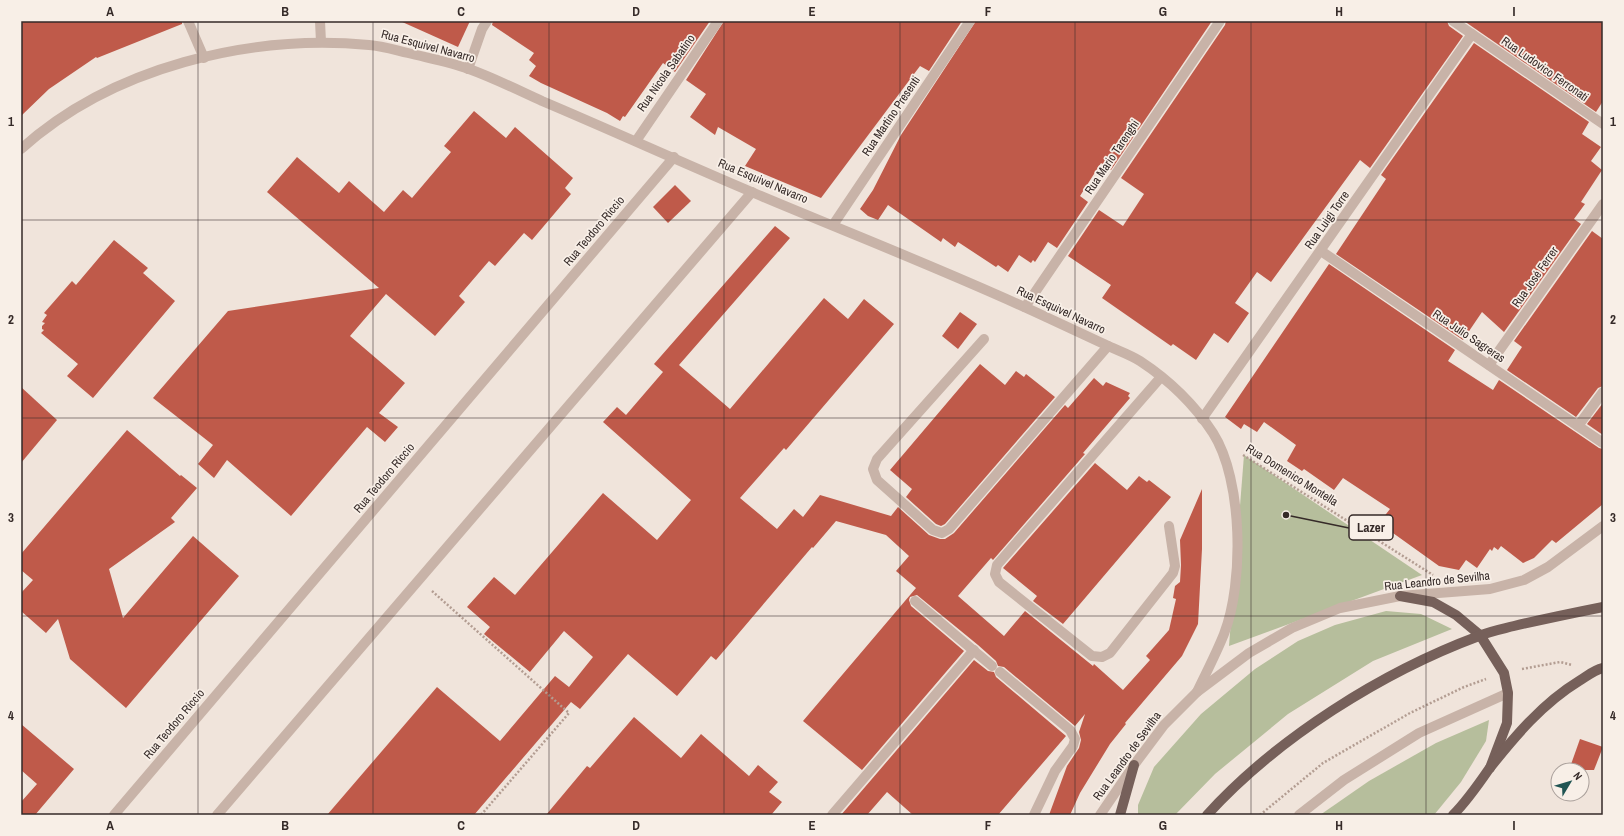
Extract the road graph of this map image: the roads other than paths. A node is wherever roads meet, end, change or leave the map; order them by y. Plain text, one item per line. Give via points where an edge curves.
1 (188, 21) edge
2 (320, 21) edge
3 (487, 21) edge
4 (718, 21) edge
5 (970, 21) edge
6 (1220, 21) edge
7 (1453, 21) edge
8 (1472, 34) junction
9 (321, 42) junction
10 (204, 58) junction
11 (468, 69) junction
12 (1603, 124) edge
13 (636, 140) junction
14 (21, 149) edge
15 (674, 158) junction
16 (752, 192) junction
17 (1603, 204) edge
18 (833, 225) junction
19 (1321, 252) junction
20 (1025, 307) junction
21 (984, 340) dead end
22 (1108, 346) junction
23 (1489, 365) junction
24 (1161, 377) junction
25 (1603, 392) edge
26 (1202, 419) junction
27 (1578, 426) junction
28 (1603, 443) edge
29 (1169, 526) dead end
30 (1603, 526) edge
31 (1400, 596) junction
32 (915, 601) dead end
33 (1603, 607) edge
34 (1480, 635) junction
35 (974, 650) junction
36 (1603, 668) edge
37 (1197, 692) junction
38 (1508, 692) junction
39 (1134, 765) junction
40 (1490, 768) junction
41 (114, 815) edge
42 (218, 815) edge
43 (832, 815) edge
44 (1034, 815) edge
45 (1100, 815) edge
46 (1120, 815) edge
47 (1207, 815) edge
48 (1299, 815) edge
49 (1453, 815) edge

1 - 10 street
2 - 9 street
3 - 11 street
4 - 13 street, Rua Nicola Sabatino
5 - 18 street, Rua Martino Presenti
6 - 20 street, Rua Mario Tarenghi
7 - 8 street, Rua Ludovico Ferronati
8 - 12 street, Rua Ludovico Ferronati
8 - 19 street, Rua Luigi Torre
9 - 10 street, Rua Esquivel Navarro via 274,46
9 - 11 street, Rua Esquivel Navarro via 374,45
10 - 14 street, Rua Esquivel Navarro via 171,66 108,91 84,103 39,133
11 - 13 street, Rua Esquivel Navarro
13 - 15 street, Rua Esquivel Navarro
15 - 16 street, Rua Esquivel Navarro
15 - 41 street, Rua Teodoro Riccio
16 - 18 street, Rua Esquivel Navarro
16 - 42 street
17 - 23 street, Rua José Ferrer
18 - 20 street, Rua Esquivel Navarro
19 - 23 street, Rua Julio Sagreras
19 - 26 street, Rua Luigi Torre
20 - 22 street, Rua Esquivel Navarro
21 - 22 street via 877,459 872,469 877,480 933,530 942,533 949,529
22 - 24 street, Rua Esquivel Navarro via 1137,359
23 - 27 street, Rua Julio Sagreras
24 - 26 street, Rua Esquivel Navarro via 1192,404
24 - 29 street via 997,566 995,574 999,582 1092,656 1102,657 1110,653 1174,573
25 - 27 street
26 - 37 street, Rua Esquivel Navarro via 1215,437 1230,474 1237,521 1232,604 1224,633
27 - 28 street, Rua Julio Sagreras
30 - 31 street, Rua Leandro de Sevilha via 1548,567 1524,580 1490,589
31 - 34 main road via 1433,602 1456,615
31 - 37 street, Rua Leandro de Sevilha via 1340,608 1292,628 1249,653
32 - 35 street
33 - 34 main road via 1550,617
34 - 38 main road via 1504,672
34 - 47 main road via 1413,664 1336,707 1272,753
35 - 43 street
35 - 44 street via 1070,730 1075,739 1073,746 1055,771
36 - 40 main road via 1568,687 1548,703 1527,723
37 - 39 street, Rua Leandro de Sevilha via 1164,725
38 - 40 main road via 1507,723
38 - 48 street via 1419,733 1344,780
39 - 45 street, Rua Leandro de Sevilha
39 - 46 main road
40 - 49 main road

